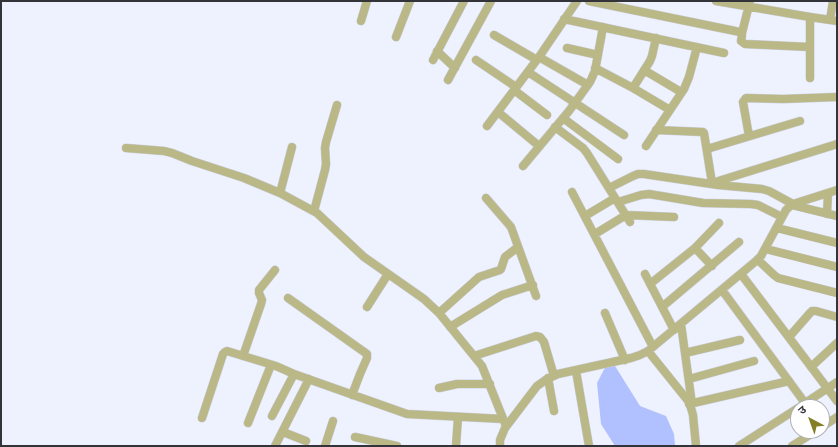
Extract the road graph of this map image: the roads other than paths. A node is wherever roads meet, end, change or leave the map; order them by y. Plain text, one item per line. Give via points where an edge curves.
1 (367, 1) edge
2 (410, 1) edge
3 (464, 1) edge
4 (491, 1) edge
5 (575, 1) edge
6 (589, 1) edge
7 (716, 1) edge
8 (833, 1) edge
9 (749, 4) edge
10 (810, 17) junction
11 (564, 19) junction
12 (834, 20) edge
13 (361, 21) dead end
14 (603, 27) junction
15 (742, 33) junction
16 (494, 35) dead end
17 (396, 37) dead end
18 (656, 38) junction
19 (696, 47) junction
20 (810, 47) junction
21 (567, 48) dead end
22 (437, 51) junction
23 (724, 53) dead end
24 (598, 55) junction
25 (538, 58) junction
26 (433, 60) dead end
27 (476, 60) dead end
28 (454, 68) junction
29 (595, 68) junction
30 (644, 70) junction
31 (528, 72) junction
32 (810, 78) dead end
33 (448, 80) dead end
34 (588, 85) junction
35 (633, 88) junction
36 (515, 89) junction
37 (681, 92) junction
38 (837, 97) edge
39 (575, 103) junction
40 (337, 105) dead end
41 (670, 110) junction
42 (498, 112) junction
43 (547, 115) dead end
44 (564, 118) junction
45 (800, 121) dead end
46 (487, 126) dead end
47 (555, 127) junction
48 (656, 130) junction
49 (624, 135) dead end
50 (749, 136) junction
51 (837, 144) edge
52 (539, 146) junction
53 (646, 146) dead end
54 (292, 147) dead end
55 (126, 148) dead end
56 (706, 149) junction
57 (618, 159) dead end
58 (523, 166) dead end
59 (711, 184) junction
60 (609, 188) junction
61 (837, 190) edge
62 (572, 192) dead end
63 (280, 193) junction
64 (828, 193) junction
65 (486, 198) dead end
66 (617, 200) junction
67 (793, 204) junction
68 (314, 211) junction
69 (827, 214) junction
70 (585, 216) junction
71 (837, 216) edge
72 (674, 217) dead end
73 (782, 217) junction
74 (628, 218) junction
75 (719, 223) dead end
76 (777, 228) junction
77 (595, 234) junction
78 (739, 242) dead end
79 (837, 243) edge
80 (518, 247) junction
81 (695, 248) junction
82 (766, 249) junction
83 (758, 260) junction
84 (712, 266) junction
85 (837, 267) edge
86 (275, 270) dead end
87 (388, 274) junction
88 (645, 274) dead end
89 (741, 274) junction
90 (650, 284) junction
91 (533, 286) junction
92 (722, 290) junction
93 (837, 293) edge
94 (536, 296) dead end
95 (288, 298) dead end
96 (367, 307) dead end
97 (662, 307) junction
98 (439, 313) junction
99 (605, 313) dead end
100 (837, 317) edge
101 (681, 324) junction
102 (450, 327) junction
103 (674, 330) junction
104 (789, 337) junction
105 (740, 340) dead end
106 (837, 343) edge
107 (651, 349) junction
108 (685, 352) junction
109 (243, 356) junction
110 (474, 356) junction
111 (625, 360) junction
112 (754, 361) dead end
113 (271, 365) junction
114 (811, 367) junction
115 (576, 371) junction
116 (294, 374) junction
117 (551, 377) junction
118 (309, 379) junction
119 (689, 379) junction
120 (789, 381) junction
121 (837, 382) edge
122 (490, 384) junction
123 (439, 388) dead end
124 (828, 388) junction
125 (352, 395) junction
126 (798, 399) edge
127 (812, 399) edge
128 (837, 401) edge
129 (691, 404) junction
130 (554, 411) dead end
131 (790, 413) edge
132 (272, 416) dead end
133 (458, 417) junction
134 (202, 418) dead end
135 (333, 421) dead end
136 (248, 422) dead end
137 (505, 422) junction
138 (283, 432) junction
139 (356, 437) dead end
140 (803, 439) edge
141 (306, 441) dead end
142 (275, 446) edge
143 (325, 446) edge
144 (395, 446) edge
145 (456, 446) edge
146 (500, 446) edge
147 (589, 446) edge
148 (696, 446) edge
149 (739, 446) edge
150 (792, 446) edge

1 - 13 street
2 - 17 street
3 - 22 street
4 - 28 street
5 - 11 street
6 - 15 street
7 - 9 street
8 - 12 street
9 - 10 street
9 - 15 street
10 - 12 street
10 - 20 street
11 - 14 street
11 - 25 street
14 - 18 street
14 - 24 street
15 - 20 street via 741,41 745,44
16 - 25 street
18 - 19 street
18 - 30 street via 652,56
19 - 23 street
19 - 37 street via 689,77
20 - 32 street
21 - 24 street
22 - 26 street
22 - 28 street
24 - 29 street
25 - 31 street
25 - 34 street
27 - 36 street
28 - 33 street
29 - 34 street
29 - 35 street
30 - 35 street
30 - 37 street
31 - 36 street
31 - 39 street
34 - 39 street
35 - 41 street
36 - 42 street
36 - 43 street
37 - 41 street
38 - 50 street via 746,98 743,102
39 - 44 street
39 - 49 street
40 - 68 street via 326,142 325,170
41 - 48 street
42 - 46 street
42 - 52 street
44 - 47 street
44 - 57 street
45 - 50 street
47 - 52 street
47 - 60 street via 583,148
48 - 53 street
48 - 56 street via 703,132
50 - 56 street
51 - 59 street
52 - 58 street
54 - 63 street
55 - 63 street via 172,153
56 - 59 street
59 - 60 street via 638,174
59 - 67 street via 762,189
60 - 66 street
61 - 64 street
62 - 70 street
63 - 68 street
64 - 67 street
64 - 69 street
65 - 80 street via 511,227
66 - 70 street
66 - 73 street via 649,194 707,203 758,205
66 - 74 street
67 - 69 street
67 - 73 street
68 - 87 street via 364,257
69 - 71 street
70 - 77 street
72 - 74 street
73 - 76 street
74 - 77 street
75 - 81 street
76 - 79 street
76 - 82 street
77 - 107 street
78 - 84 street
80 - 91 street
80 - 98 street via 505,257 500,270 479,277
81 - 84 street
81 - 90 street
82 - 83 street
82 - 85 street
83 - 89 street
83 - 93 street via 778,278
84 - 97 street
86 - 109 street via 259,290 262,304
87 - 96 street
87 - 98 street
88 - 90 street
89 - 92 street
89 - 104 street
90 - 97 street
91 - 94 street
91 - 102 street via 502,295
92 - 101 street
92 - 120 street
95 - 125 street via 367,354
97 - 103 street
98 - 102 street
99 - 111 street
100 - 104 street via 812,312
101 - 103 street
101 - 108 street
102 - 110 street
103 - 107 street
104 - 114 street
105 - 108 street
106 - 114 street
107 - 111 street
107 - 129 street
108 - 119 street
109 - 113 street
109 - 134 street via 223,352
110 - 117 street via 540,336 544,342
110 - 122 street
111 - 115 street
112 - 119 street
113 - 116 street
113 - 136 street
114 - 124 street
115 - 117 street
115 - 147 street
116 - 118 street
116 - 132 street
117 - 130 street
117 - 137 street via 537,386
118 - 125 street
118 - 138 street
119 - 129 street
120 - 126 street
120 - 129 street
121 - 124 street
122 - 123 street via 457,384
122 - 137 street
124 - 127 street
124 - 128 street
125 - 133 street via 406,414
129 - 148 street
131 - 149 street
133 - 137 street
133 - 145 street
135 - 143 street
137 - 146 street
138 - 141 street
138 - 142 street
139 - 144 street
140 - 150 street

